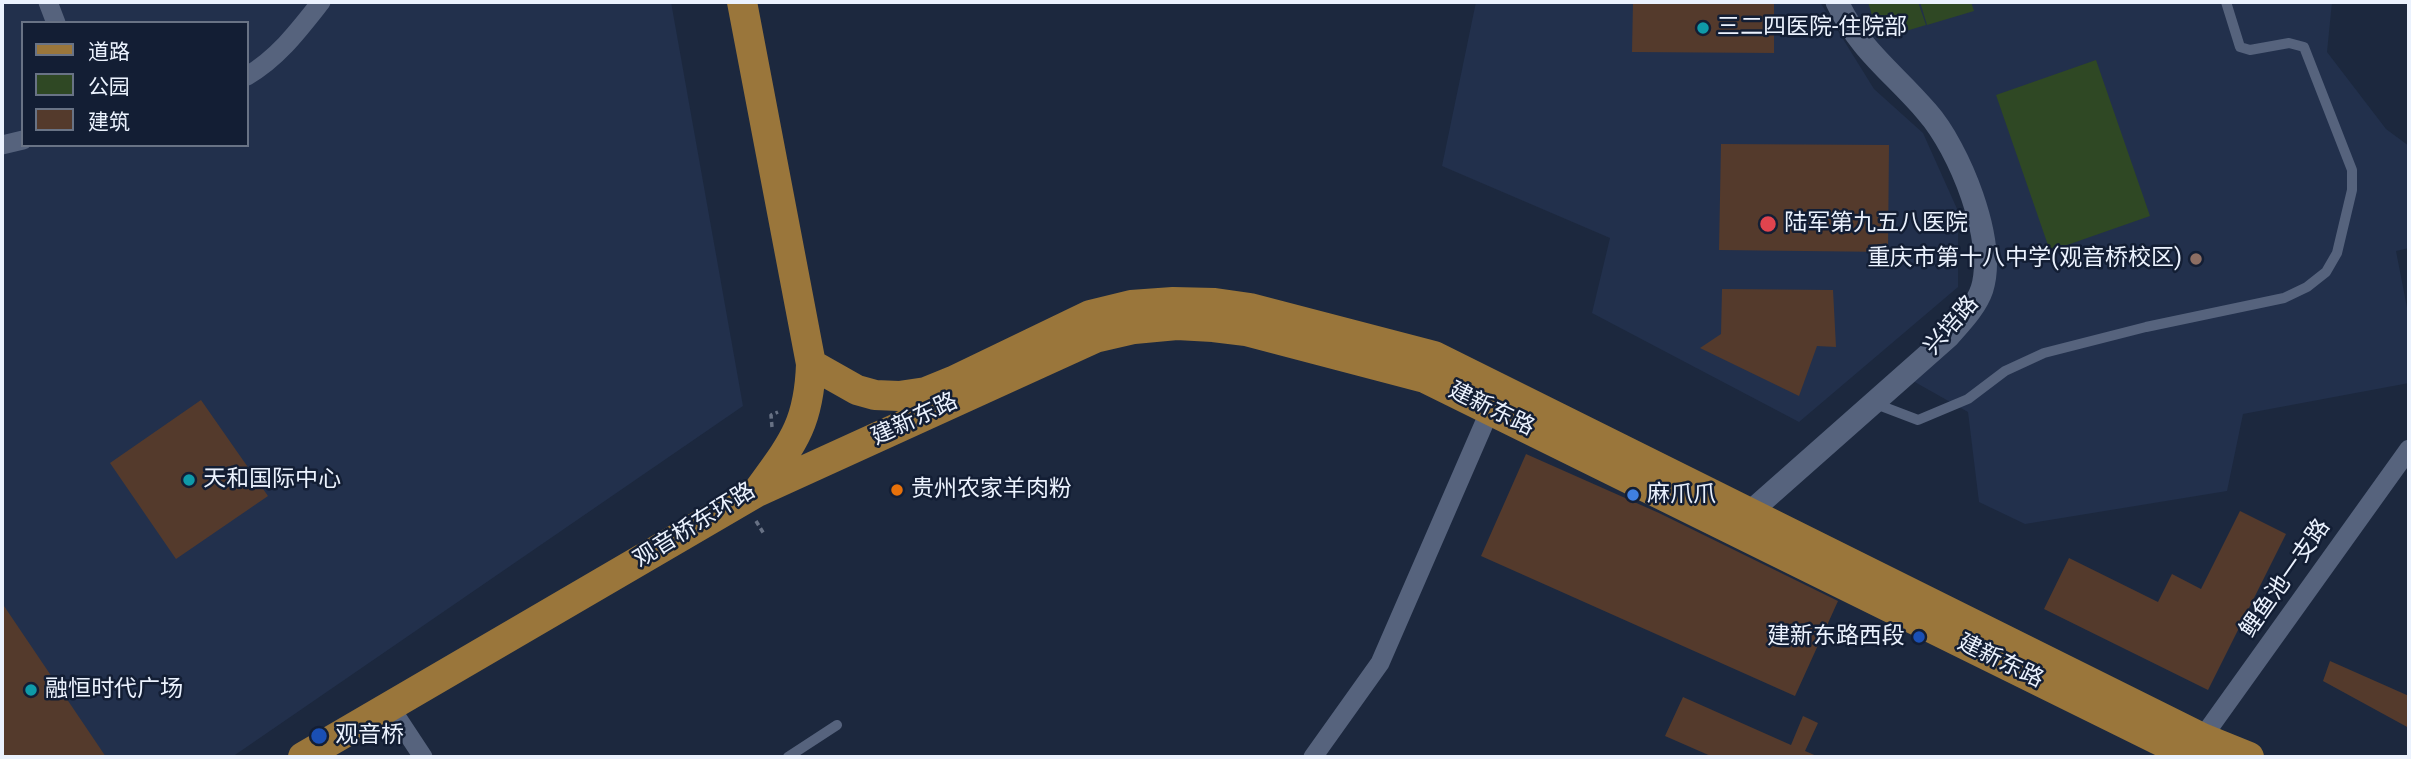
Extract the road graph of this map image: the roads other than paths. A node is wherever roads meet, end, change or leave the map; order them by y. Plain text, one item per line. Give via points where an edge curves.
1 (48, 2) edge
2 (321, 2) edge
3 (742, 2) edge
4 (1837, 2) edge
5 (2226, 2) edge
6 (54, 21) edge
7 (248, 75) edge
8 (21, 140) edge
9 (2, 145) edge
10 (811, 363) junction
11 (1875, 404) junction
12 (1490, 410) junction
13 (2409, 449) edge
14 (757, 492) junction
15 (1741, 520) junction
16 (390, 707) junction
17 (837, 725) dead end
18 (2193, 753) edge
19 (303, 757) edge
20 (423, 757) edge
21 (788, 757) edge
22 (1313, 757) edge
23 (2249, 757) edge

1 - 6 street
2 - 7 street via 288,43
3 - 10 main road, 观音桥东环路
4 - 11 street, 兴培路 via 1871,55 1947,136 1985,239 1982,291 1967,315
5 - 11 lane via 2240,47 2250,50 2289,43 2304,47 2352,170 2352,190 2337,253 2326,272 2284,298 2045,353 2005,371 1968,399 1918,420
8 - 9 street
10 - 14 main road, 观音桥东环路 via 805,416 788,450
10 - 15 main road, 建新东路 via 856,390 899,396 953,381 1090,315 1131,305 1173,302 1250,308 1434,356
11 - 15 street, 兴培路
12 - 14 main road, 建新东路 via 1426,378 1246,331 1177,324 1095,338
12 - 15 main road, 建新东路
12 - 22 street via 1380,663
13 - 18 street, 鲤鱼池一支路
14 - 16 main road, 观音桥东环路
15 - 18 main road, 建新东路
16 - 19 main road, 观音桥东环路
16 - 20 street
17 - 21 lane
18 - 23 main road, 建新东路

